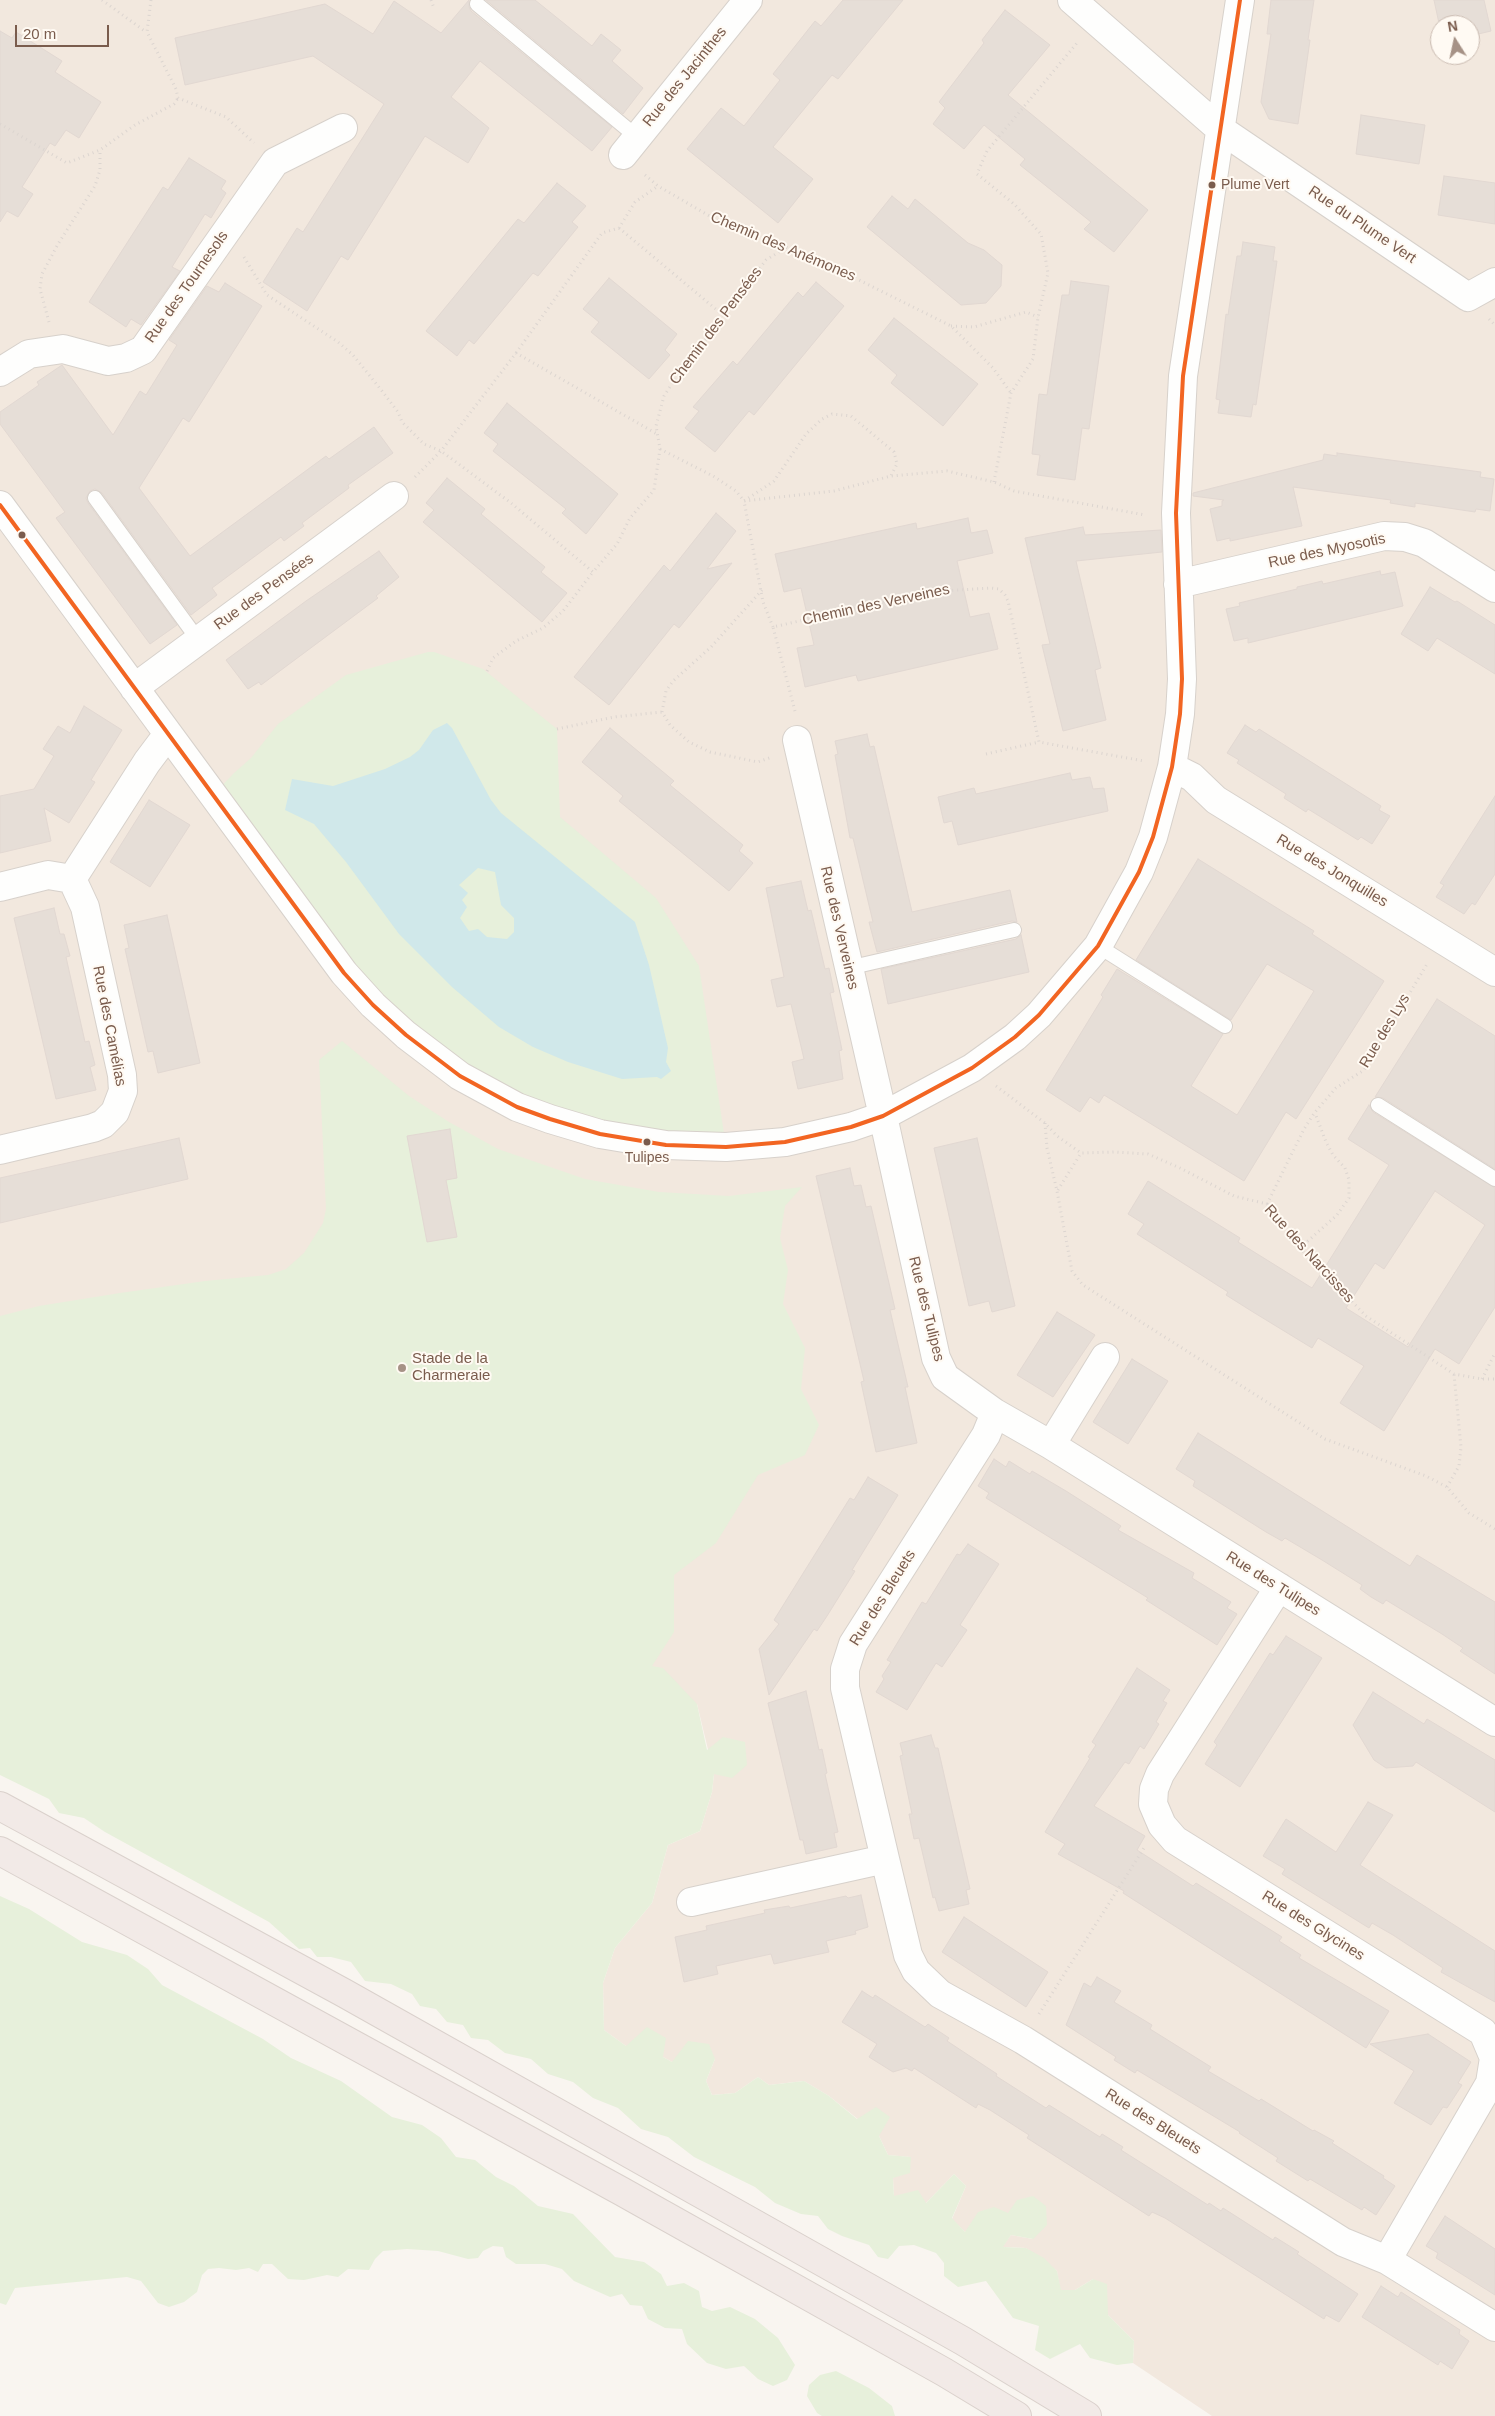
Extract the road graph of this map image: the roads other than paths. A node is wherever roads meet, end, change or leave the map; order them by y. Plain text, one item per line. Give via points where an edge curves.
1 (748, 0) edge
2 (1072, 0) edge
3 (1240, 0) edge
4 (477, 4) dead end
5 (343, 128) dead end
6 (1220, 129) junction
7 (630, 146) joint
8 (1495, 282) edge
9 (0, 372) edge
10 (394, 496) road end
11 (95, 498) dead end
12 (2, 513) edge
13 (1178, 584) junction
14 (1495, 588) edge
15 (199, 640) junction
16 (134, 688) junction
17 (168, 734) junction
18 (797, 740) road end
19 (1172, 766) junction
20 (72, 879) junction
21 (0, 887) edge
22 (1014, 930) dead end
23 (1098, 946) junction
24 (1492, 962) edge
25 (848, 968) junction
26 (1225, 1026) dead end
27 (1378, 1105) dead end
28 (883, 1116) junction
29 (0, 1150) edge
30 (1495, 1179) edge
31 (1104, 1357) dead end
32 (995, 1413) junction
33 (1051, 1445) junction
34 (1279, 1587) junction
35 (1495, 1722) edge
36 (0, 1806) edge
37 (0, 1851) edge
38 (885, 1859) junction
39 (690, 1902) dead end
40 (1387, 2260) junction
41 (1495, 2326) edge
42 (1017, 2416) edge
43 (1087, 2416) edge

1 - 7 street, Rue des Jacinthes
2 - 6 street, Rue du Plume Vert
3 - 6 street
4 - 7 lane
5 - 9 street, Rue des Tournesols via 275,162 143,350 126,358 108,361 63,350 29,354
6 - 8 street, Rue du Plume Vert via 1468,297
6 - 13 street via 1183,376 1176,513
10 - 15 street, Rue des Pensées
11 - 15 lane
12 - 16 street
13 - 14 street, Rue des Myosotis via 1384,536 1405,537 1424,543
13 - 19 street via 1182,679
15 - 16 street, Rue des Pensées
16 - 17 street
17 - 20 street
17 - 28 street via 344,973 406,1035 460,1076 487,1091 517,1107 600,1134 666,1145 726,1147 785,1142
18 - 25 street, Rue des Verveines
19 - 23 street via 1153,837 1139,872
19 - 24 street, Rue des Jonquilles via 1192,777 1216,800 1443,939
20 - 21 street via 48,876
20 - 29 street, Rue des Camélias via 85,907 123,1091 115,1112 103,1124
22 - 25 lane
23 - 26 lane
23 - 28 street via 1039,1015 972,1068
25 - 28 street, Rue des Verveines
27 - 30 lane
28 - 32 street, Rue des Tulipes via 936,1358 945,1377
31 - 33 street
32 - 33 street, Rue des Tulipes
32 - 38 street, Rue des Bleuets via 986,1435 847,1658 845,1688
33 - 34 street, Rue des Tulipes
34 - 35 street, Rue des Tulipes
34 - 40 street, Rue des Glycines via 1160,1774 1153,1804 1168,1834 1181,1844 1483,2032 1494,2058 1490,2083
36 - 43 highway via 344,1993 963,2341
37 - 42 highway via 621,2191
38 - 39 street
38 - 40 street, Rue des Bleuets via 908,1955 921,1977 940,1994 1023,2040 1343,2242
40 - 41 street, Rue des Bleuets

